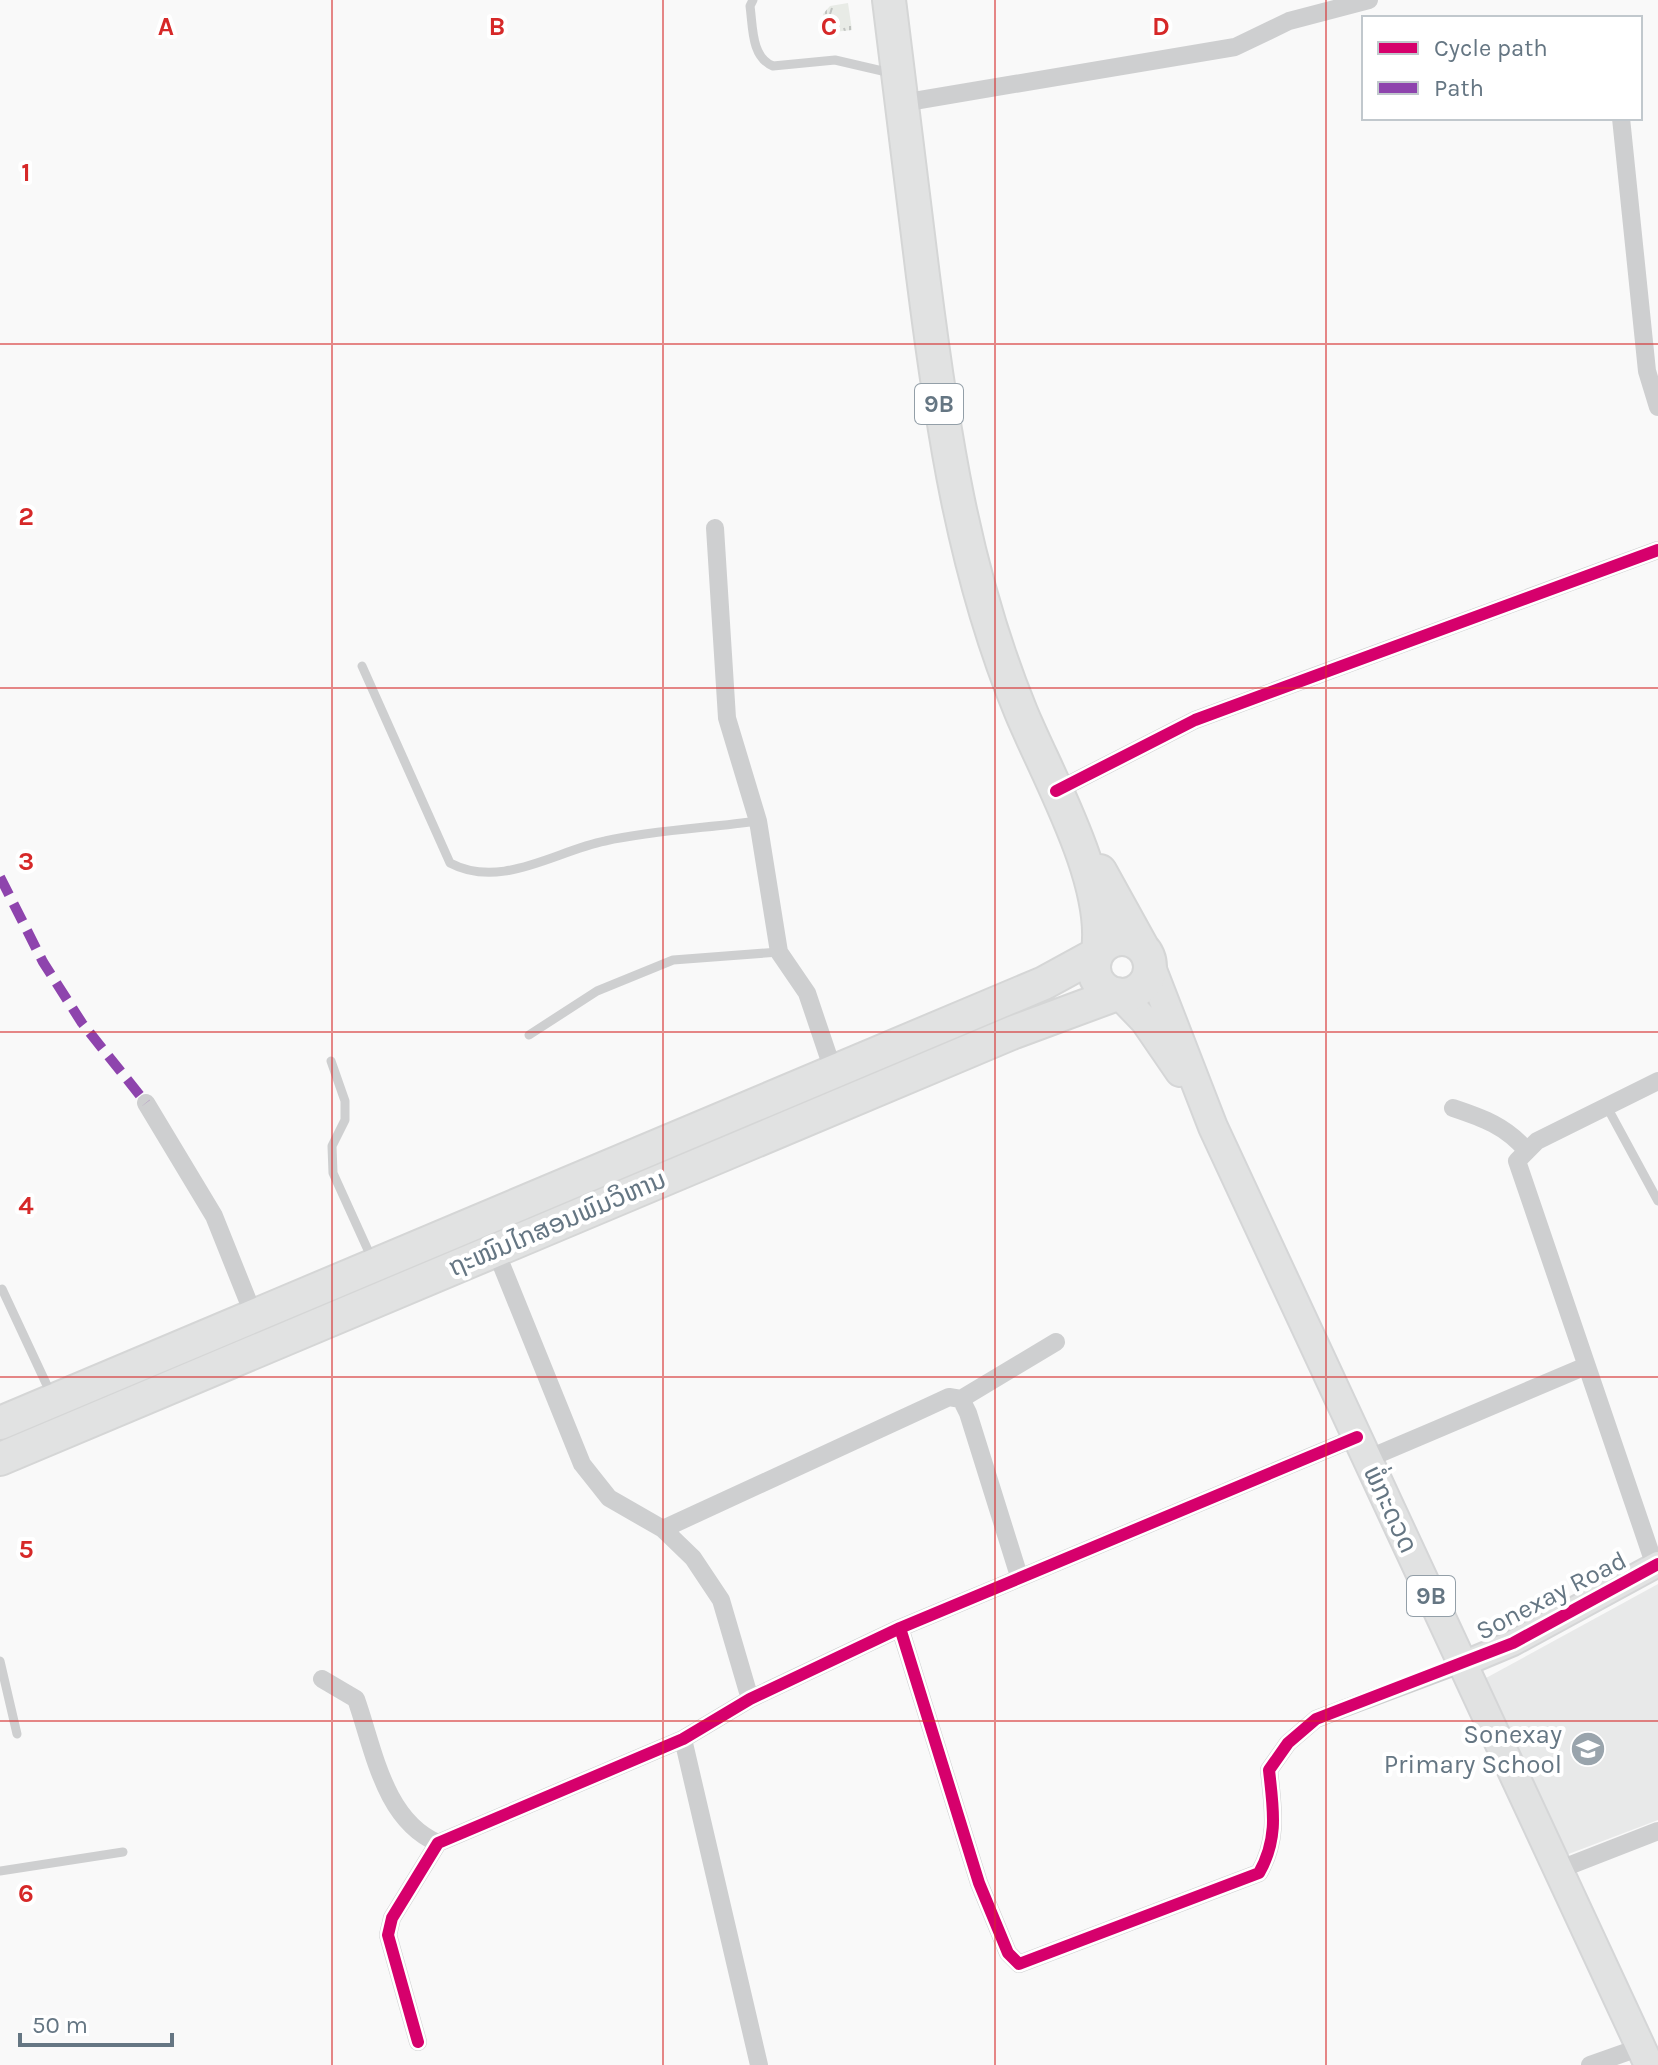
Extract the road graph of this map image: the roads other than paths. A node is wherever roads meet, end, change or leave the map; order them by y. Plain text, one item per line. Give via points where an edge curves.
1 (753, 0) edge
2 (889, 0) edge
3 (1369, 0) edge
4 (900, 89) junction
5 (1621, 120) edge
6 (1658, 407) edge
7 (715, 528) dead end
8 (1658, 550) edge
9 (362, 666) dead end
10 (1056, 791) junction
11 (758, 821) junction
12 (779, 952) junction
13 (1098, 952) junction
14 (1145, 954) junction
15 (1118, 995) junction
16 (529, 1035) dead end
17 (331, 1061) dead end
18 (834, 1073) junction
19 (1658, 1081) edge
20 (146, 1103) dead end
21 (1607, 1107) junction
22 (1453, 1108) dead end
23 (1213, 1127) junction
24 (1527, 1151) junction
25 (627, 1178) junction
26 (1658, 1201) edge
27 (495, 1249) junction
28 (375, 1266) junction
29 (2, 1289) dead end
30 (254, 1316) junction
31 (1056, 1342) dead end
32 (1586, 1366) junction
33 (961, 1399) junction
34 (54, 1401) junction
35 (0, 1423) edge
36 (1362, 1448) junction
37 (0, 1459) edge
38 (663, 1529) junction
39 (1657, 1565) edge
40 (1019, 1576) junction
41 (900, 1628) junction
42 (0, 1661) edge
43 (1463, 1664) junction
44 (322, 1679) dead end
45 (750, 1699) junction
46 (17, 1734) dead end
47 (683, 1739) junction
48 (1658, 1831) edge
49 (438, 1843) junction
50 (123, 1852) dead end
51 (1558, 1870) junction
52 (0, 1871) edge
53 (418, 2042) dead end
54 (1645, 2056) edge
55 (759, 2065) edge
56 (1590, 2065) edge

1 - 4 lane via 757,52 764,63 835,60
2 - 4 highway, 9B
3 - 4 street via 1289,21 1235,47
4 - 10 highway, 9B via 944,441 961,527 996,650
5 - 6 street via 1647,371
7 - 11 street via 727,718
8 - 10 street via 1195,720
9 - 11 lane via 450,863 465,871 534,867 603,841
10 - 13 highway, 9B via 1097,900
10 - 14 highway, 9B
11 - 12 street
12 - 16 lane via 673,960 597,991
12 - 18 street via 807,993
13 - 14 highway via 1119,939
13 - 15 highway via 1097,980
13 - 18 highway, ຖະໜົນໄກສອນພົມວິຫານ via 1044,983
14 - 15 highway via 1143,986
14 - 23 main road, 9B
15 - 23 main road, 9B via 1160,1042
15 - 25 highway, ຖະໜົນໄກສອນພົມວິຫານ
17 - 28 lane via 345,1101 345,1120 332,1146 333,1173
18 - 25 highway, ຖະໜົນໄກສອນພົມວິຫານ
19 - 21 street
20 - 30 street via 214,1216
21 - 24 street
21 - 26 lane
22 - 24 street via 1495,1122
23 - 36 main road, ພໍ່ກະດວດ / 9B
24 - 32 street via 1517,1161 1519,1170
25 - 27 highway, ຖະໜົນໄກສອນພົມວິຫານ
25 - 28 highway, ຖະໜົນໄກສອນພົມວິຫານ
27 - 37 highway, ຖະໜົນໄກສອນພົມວິຫານ
27 - 38 street via 582,1464 609,1498
28 - 30 highway, ຖະໜົນໄກສອນພົມວິຫານ
29 - 34 lane
30 - 34 highway, ຖະໜົນໄກສອນພົມວິຫານ
31 - 33 street
32 - 36 street
32 - 39 street
33 - 38 street via 949,1397
33 - 40 street
34 - 35 highway, ຖະໜົນໄກສອນພົມວິຫານ
36 - 40 street
36 - 43 main road, ພໍ່ກະດວດ / 9B
38 - 45 street via 693,1558 721,1600
39 - 43 street, Sonexay Road via 1513,1643
40 - 41 street
41 - 43 street via 979,1883 1008,1953 1019,1964 1259,1873 1271,1853 1275,1831 1269,1770 1288,1743 1316,1719
41 - 45 street
42 - 46 lane
43 - 51 main road, ພໍ່ກະດວດ / 9B
44 - 49 street via 356,1699 393,1804 416,1834
45 - 47 street
47 - 49 street
47 - 55 street
48 - 51 street
49 - 53 street via 392,1918 388,1935
50 - 52 lane
51 - 54 main road, ພໍ່ກະດວດ / 9B
54 - 56 street

